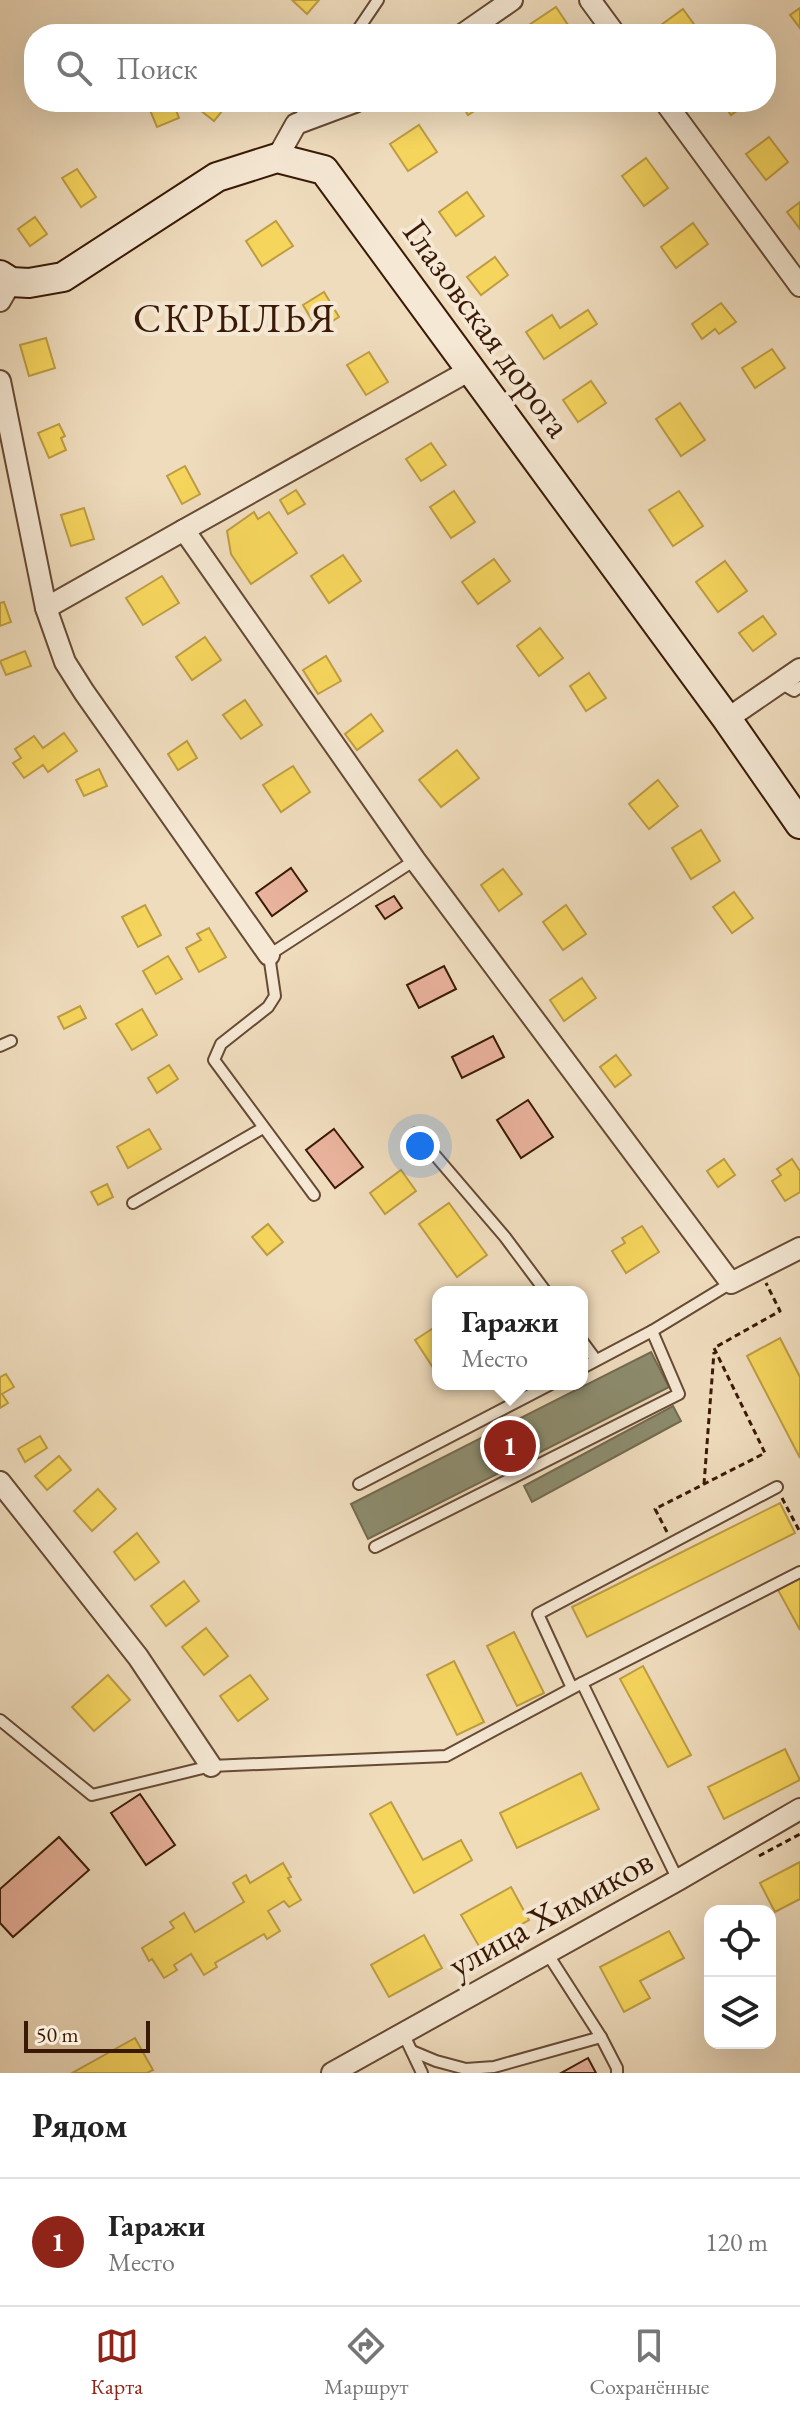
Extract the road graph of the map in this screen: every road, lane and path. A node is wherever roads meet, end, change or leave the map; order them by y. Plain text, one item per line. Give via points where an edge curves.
1 (378, 0) edge
2 (512, 0) edge
3 (590, 0) edge
4 (362, 24) edge
5 (477, 24) edge
6 (608, 24) edge
7 (304, 112) edge
8 (328, 112) edge
9 (672, 112) edge
10 (296, 124) junction
11 (277, 158) junction
12 (4, 286) edge
13 (800, 286) edge
14 (472, 369) junction
15 (0, 381) edge
16 (184, 530) junction
17 (46, 608) junction
18 (800, 669) edge
19 (790, 685) edge
20 (727, 719) junction
21 (800, 824) edge
22 (415, 860) junction
23 (269, 955) junction
24 (263, 1128) junction
25 (416, 1133) dead end
26 (314, 1195) dead end
27 (133, 1203) dead end
28 (800, 1248) edge
29 (759, 1269) junction
30 (731, 1283) junction
31 (542, 1286) edge
32 (652, 1331) junction
33 (714, 1348) junction
34 (588, 1349) edge
35 (596, 1360) junction
36 (588, 1365) edge
37 (539, 1390) edge
38 (0, 1482) edge
39 (359, 1484) dead end
40 (704, 1484) junction
41 (777, 1487) joint
42 (800, 1532) edge
43 (673, 1542) junction
44 (375, 1547) dead end
45 (800, 1572) edge
46 (577, 1686) junction
47 (0, 1720) edge
48 (211, 1766) junction
49 (800, 1809) edge
50 (678, 1880) junction
51 (547, 1953) junction
52 (601, 2037) junction
53 (408, 2042) junction
54 (332, 2073) edge
55 (422, 2073) edge
56 (617, 2073) edge

1 - 4 lane
2 - 5 street
3 - 6 street
7 - 10 lane
8 - 10 street
9 - 13 street
10 - 11 street
11 - 12 street via 217,177 63,277
11 - 14 street, Глазовская дорога via 324,170
14 - 16 street
14 - 20 street, Глазовская дорога
15 - 17 street
16 - 17 street
16 - 22 street
17 - 23 street via 65,662 84,692
18 - 19 street
19 - 20 street
20 - 21 street, Глазовская дорога
22 - 23 lane
22 - 30 street
23 - 24 lane via 275,996 221,1044 214,1060
24 - 26 lane
24 - 27 lane
25 - 31 lane
28 - 29 street
29 - 30 street
29 - 33 path via 780,1311
30 - 32 lane
32 - 35 lane
32 - 44 lane via 679,1394
33 - 40 path
33 - 40 path via 765,1453
34 - 35 lane
35 - 36 lane
37 - 39 lane
38 - 48 street via 138,1657
40 - 43 path via 655,1509
41 - 42 path
41 - 43 lane
43 - 46 lane via 538,1614
45 - 46 lane
46 - 48 lane via 446,1756
46 - 50 lane
47 - 48 lane via 92,1795
49 - 50 street, улица Химиков
50 - 51 street, улица Химиков
51 - 52 lane
51 - 53 street, улица Химиков
52 - 53 lane via 494,2067 466,2069 436,2061
52 - 56 lane
53 - 54 street, улица Химиков
53 - 55 lane

